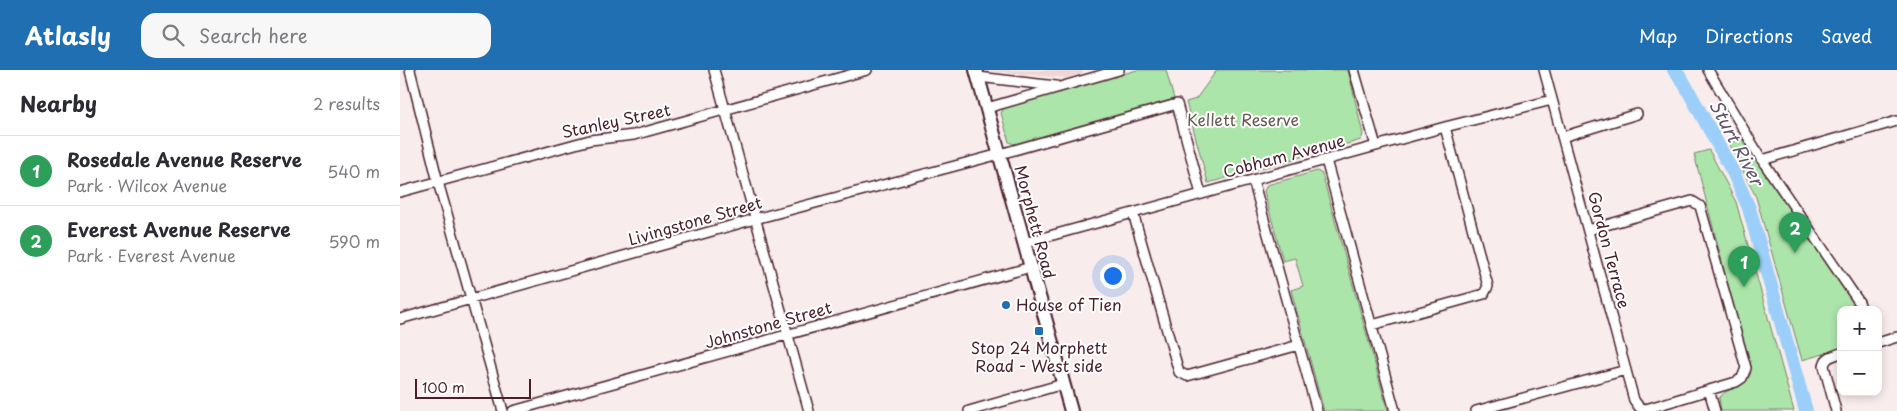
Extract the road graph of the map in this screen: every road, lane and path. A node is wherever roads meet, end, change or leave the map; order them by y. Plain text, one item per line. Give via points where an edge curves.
1 (410, 70) edge
2 (714, 70) edge
3 (867, 70) edge
4 (1119, 70) edge
5 (1354, 70) edge
6 (1544, 70) edge
7 (1708, 70) edge
8 (977, 73) edge
9 (1090, 74) edge
10 (1061, 86) junction
11 (1552, 100) junction
12 (987, 108) junction
13 (724, 110) junction
14 (1637, 114) dead end
15 (1897, 121) edge
16 (1445, 127) junction
17 (1562, 137) junction
18 (1376, 146) junction
19 (1000, 154) junction
20 (1326, 160) junction
21 (1762, 160) junction
22 (1253, 180) junction
23 (438, 182) junction
24 (400, 192) edge
25 (1201, 194) junction
26 (1133, 213) junction
27 (755, 219) junction
28 (1588, 230) junction
29 (1024, 243) junction
30 (1031, 267) junction
31 (471, 300) junction
32 (1861, 306) edge
33 (400, 319) edge
34 (1372, 326) junction
35 (788, 335) junction
36 (1897, 337) edge
37 (1882, 342) edge
38 (1299, 345) junction
39 (1837, 355) edge
40 (1626, 370) junction
41 (1063, 384) junction
42 (1708, 390) junction
43 (503, 411) edge
44 (513, 411) edge
45 (809, 411) edge
46 (968, 411) edge
47 (1071, 411) edge
48 (1317, 411) edge
49 (1395, 411) edge
50 (1476, 411) edge
51 (1715, 411) edge
52 (1836, 411) edge

1 - 23 street
2 - 13 street
3 - 13 street, Stanley Street
4 - 9 street
5 - 18 street
6 - 11 street, Gordon Terrace
7 - 21 street
8 - 10 street
8 - 12 main road, Morphett Road
9 - 10 street
10 - 12 street
11 - 16 street, Cobham Avenue
11 - 17 street, Gordon Terrace
12 - 19 main road, Morphett Road
13 - 23 street, Stanley Street via 634,135 590,140
13 - 27 street
14 - 17 street
15 - 21 street
16 - 18 street, Cobham Avenue
16 - 34 street via 1488,286 1484,294
17 - 28 street, Gordon Terrace
18 - 20 street, Cobham Avenue
19 - 25 street, Livingstone Street via 1177,104
19 - 27 street, Livingstone Street
19 - 29 main road, Morphett Road
20 - 22 street, Cobham Avenue
20 - 34 street
21 - 32 street
22 - 25 street, Cobham Avenue
22 - 38 street
23 - 24 street, Stanley Street
23 - 31 street
25 - 26 street, Cobham Avenue
26 - 29 street, Cobham Avenue
26 - 38 street via 1179,372 1187,376
27 - 31 street, Livingstone Street
27 - 35 street
28 - 40 street, Gordon Terrace
28 - 42 street via 1692,202 1700,206 1746,368 1742,378 1736,382
29 - 30 main road, Morphett Road
30 - 35 street, Johnstone Street
30 - 41 main road, Morphett Road
31 - 33 street, Livingstone Street
31 - 43 street
34 - 49 street
35 - 44 street, Johnstone Street
35 - 45 street
36 - 37 street
38 - 48 street
39 - 52 street via 1828,358 1824,366
40 - 42 street, Gordon Terrace via 1634,400 1639,407 1646,409
40 - 50 street
41 - 46 street
41 - 47 main road, Morphett Road
42 - 51 street

